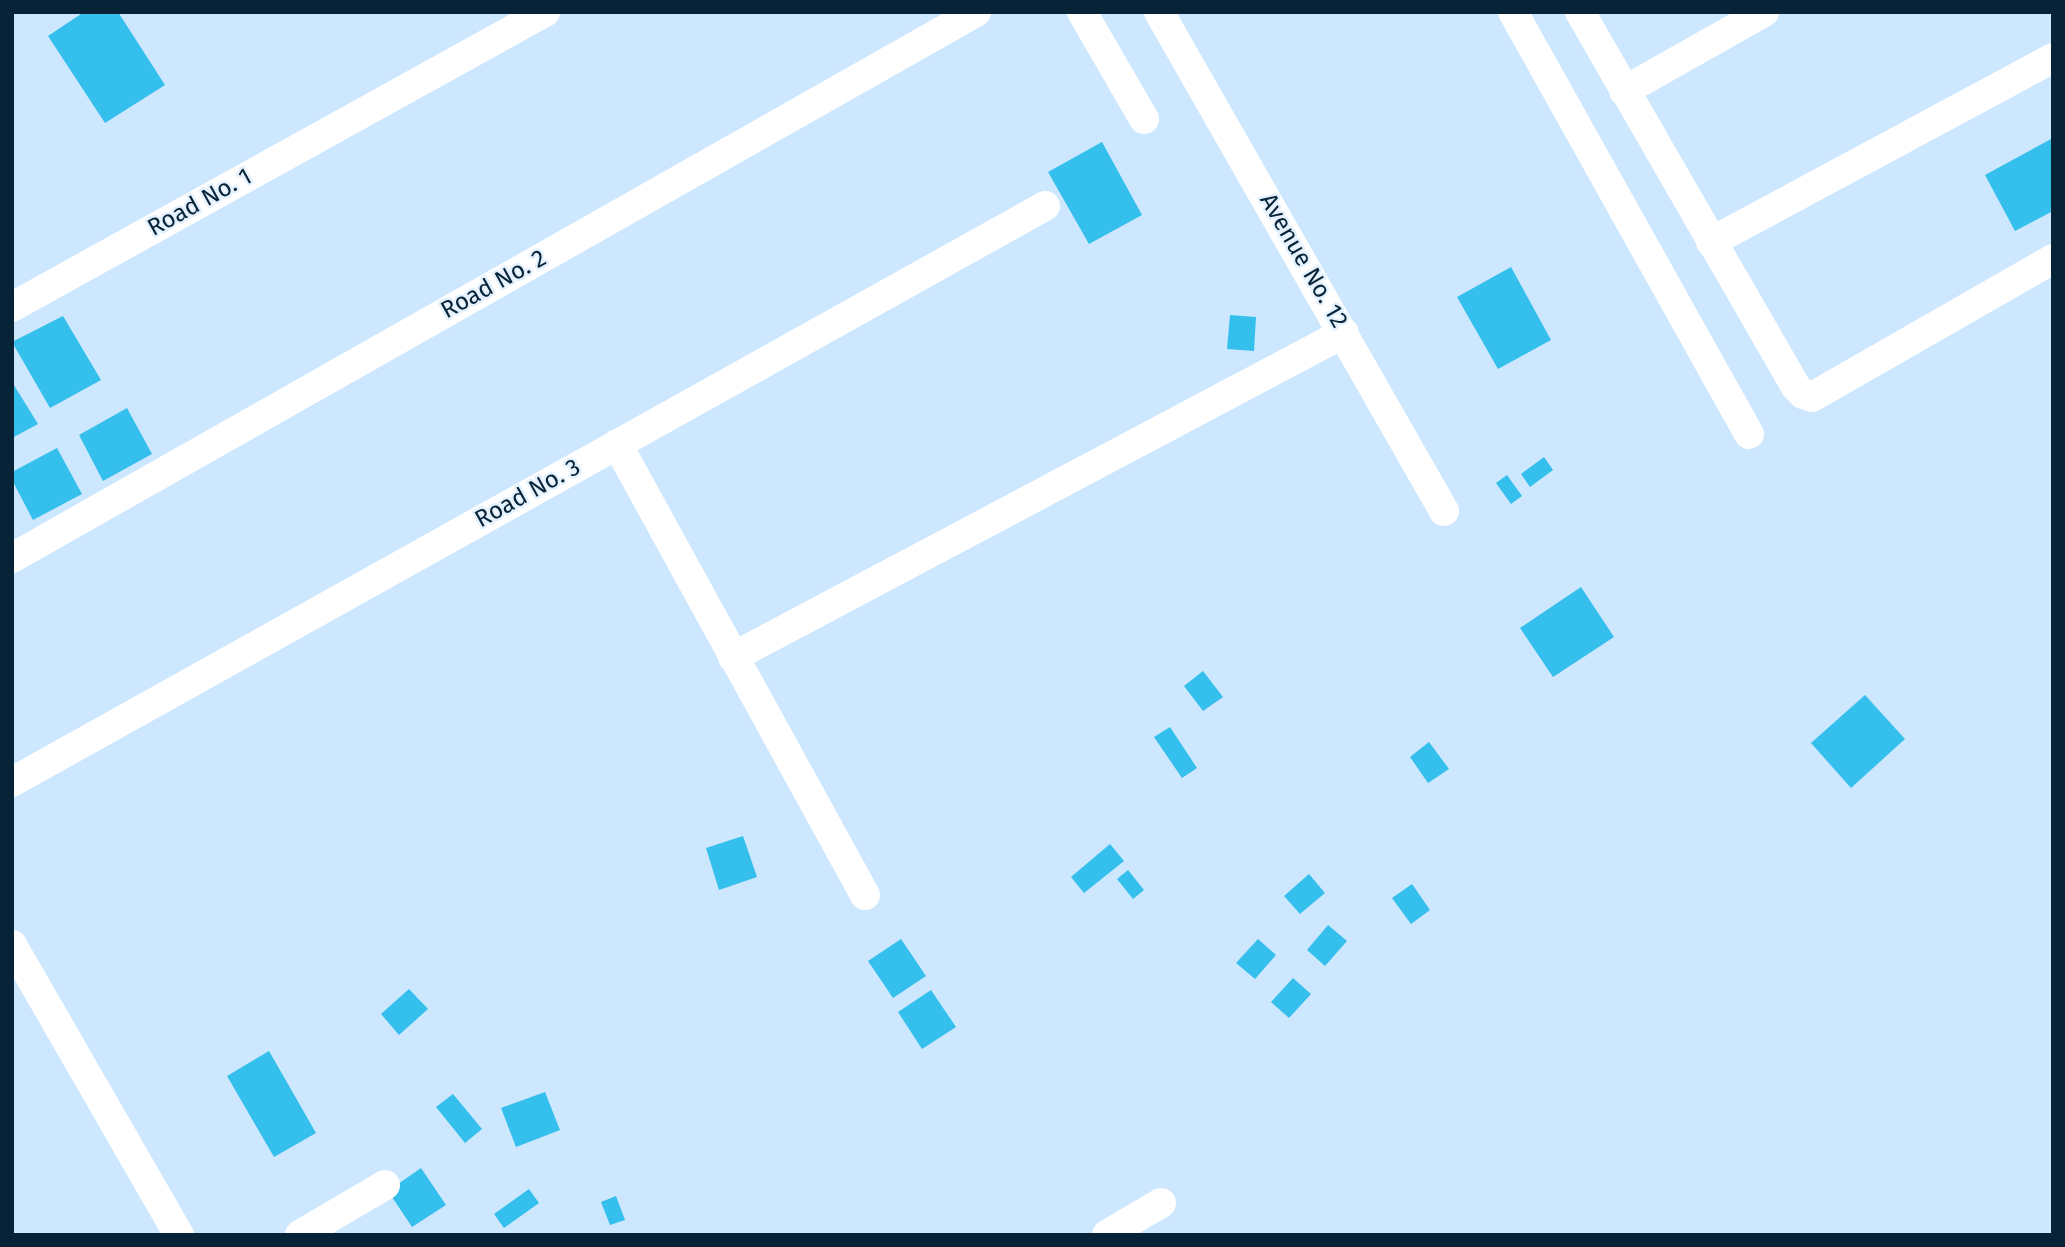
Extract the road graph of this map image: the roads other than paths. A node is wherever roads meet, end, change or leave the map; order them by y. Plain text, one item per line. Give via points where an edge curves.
1 (545, 12) edge
2 (976, 12) edge
3 (1082, 12) edge
4 (1159, 12) edge
5 (1513, 12) edge
6 (1580, 12) edge
7 (1765, 12) edge
8 (2053, 58) edge
9 (1624, 91) junction
10 (1144, 119) dead end
11 (1045, 206) dead end
12 (1711, 242) junction
13 (2053, 258) edge
14 (12, 307) edge
15 (1344, 333) junction
16 (1749, 434) dead end
17 (617, 444) junction
18 (1444, 511) dead end
19 (12, 558) edge
20 (733, 657) junction
21 (12, 782) edge
22 (865, 895) dead end
23 (12, 945) edge
24 (385, 1185) dead end
25 (1161, 1203) dead end
26 (179, 1235) edge
27 (299, 1235) edge
28 (1107, 1235) edge

1 - 14 street, Road No. 1
2 - 19 street, Road No. 2
3 - 10 street
4 - 15 street, Avenue No. 12
5 - 16 street
6 - 9 street
7 - 9 street
8 - 12 street
9 - 12 street
11 - 17 street, Road No. 3
12 - 13 street via 1796,387 1812,397
15 - 18 street, Avenue No. 12
15 - 20 street
17 - 20 street
17 - 21 street, Road No. 3
20 - 22 street
23 - 26 street
24 - 27 street
25 - 28 street

